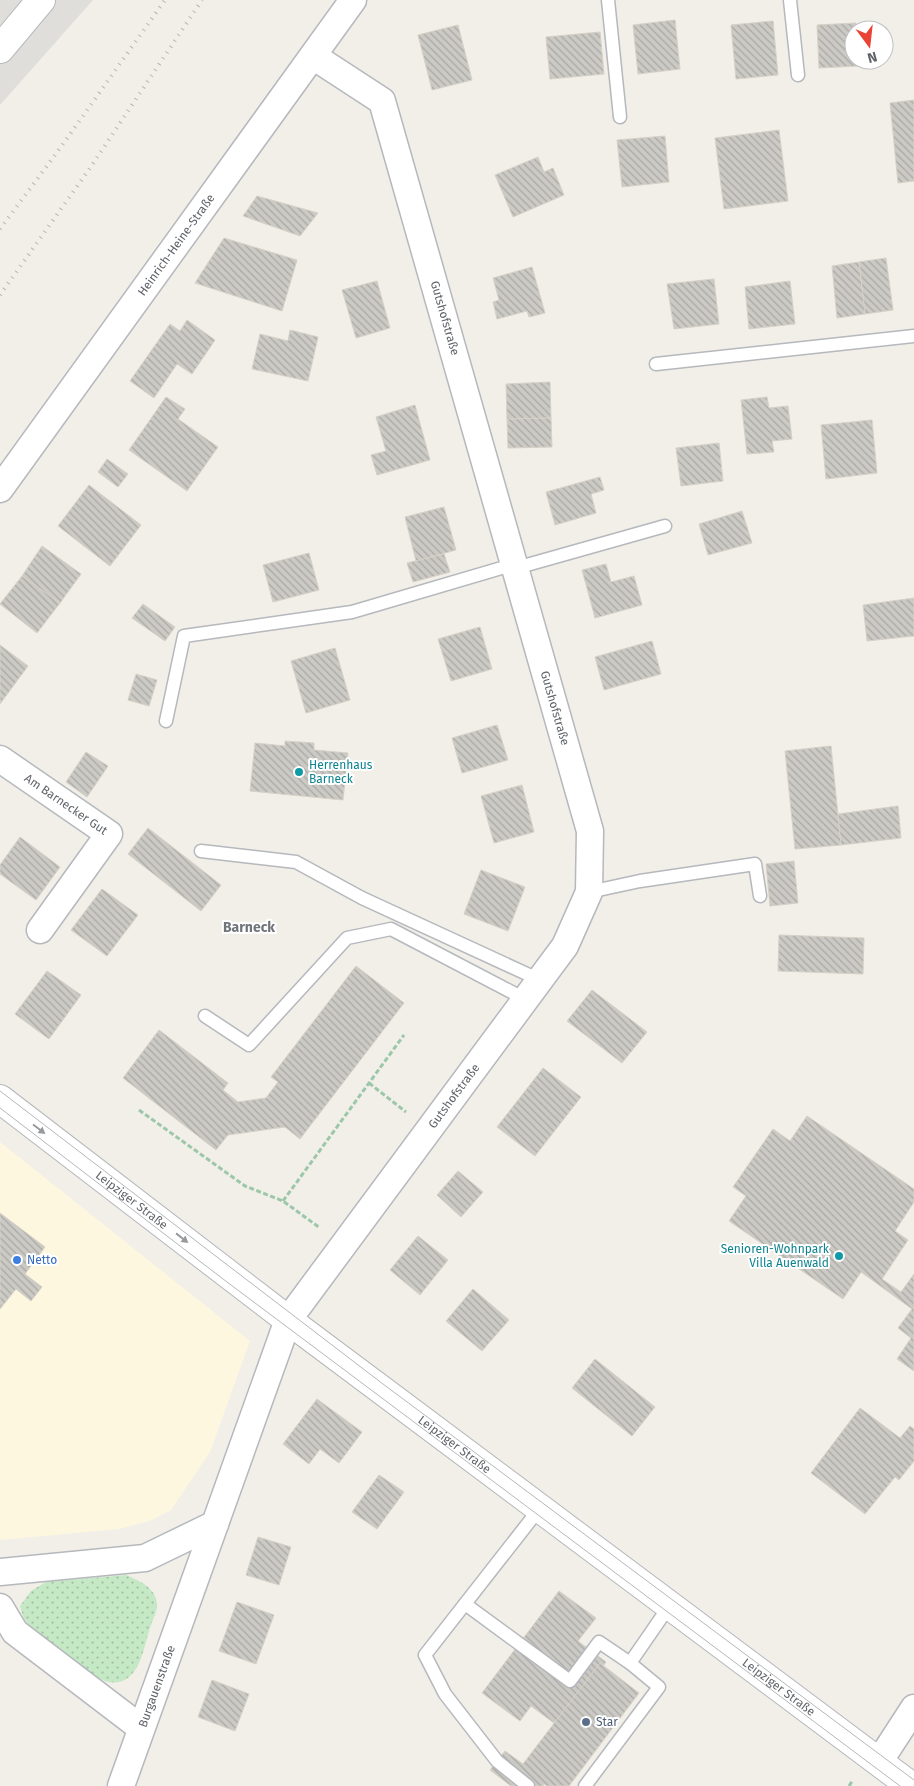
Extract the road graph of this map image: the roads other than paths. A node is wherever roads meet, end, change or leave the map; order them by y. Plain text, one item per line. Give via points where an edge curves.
1 (41, 0) edge
2 (353, 0) edge
3 (608, 0) edge
4 (790, 0) edge
5 (0, 49) edge
6 (313, 56) junction
7 (798, 75) dead end
8 (620, 116) dead end
9 (914, 336) edge
10 (656, 364) dead end
11 (0, 489) edge
12 (666, 526) dead end
13 (516, 566) junction
14 (166, 721) dead end
15 (0, 759) edge
16 (201, 851) dead end
17 (589, 892) junction
18 (760, 896) dead end
19 (40, 930) dead end
20 (532, 989) junction
21 (205, 1016) dead end
22 (0, 1099) edge
23 (288, 1320) junction
24 (540, 1508) junction
25 (215, 1524) junction
26 (0, 1572) edge
27 (465, 1604) junction
28 (670, 1605) junction
29 (0, 1607) edge
30 (630, 1663) junction
31 (914, 1708) edge
32 (141, 1728) junction
33 (879, 1762) junction
34 (121, 1786) edge
35 (528, 1786) edge
36 (585, 1786) edge
37 (911, 1786) edge

1 - 5 street
2 - 6 street, Heinrich-Heine-Straße
3 - 8 lane
4 - 7 lane
6 - 11 street, Heinrich-Heine-Straße
6 - 13 street, Gutshofstraße via 382,101
9 - 10 lane
12 - 13 lane
13 - 14 lane via 352,612 184,636
13 - 17 street, Gutshofstraße via 590,831
15 - 19 street, Am Barnecker Gut via 109,834
16 - 20 lane via 296,862
17 - 18 lane via 755,864
17 - 20 street, Gutshofstraße via 565,946
20 - 21 lane via 391,929 347,938 249,1045
20 - 23 street, Gutshofstraße
22 -> 23 street, Leipziger Straße
23 - 24 street, Leipziger Straße
23 - 25 street, Burgauenstraße
24 - 27 lane
24 - 28 street, Leipziger Straße
25 - 26 street via 145,1558
25 - 32 street, Burgauenstraße
27 - 30 lane via 570,1680 599,1642
27 - 35 lane via 425,1655 445,1694 497,1761
28 - 30 lane
28 - 33 street, Leipziger Straße
29 - 32 street, Burgauenstraße via 15,1632
30 - 36 lane via 659,1687
31 - 33 street
32 - 34 street
33 - 37 street, Leipziger Straße

